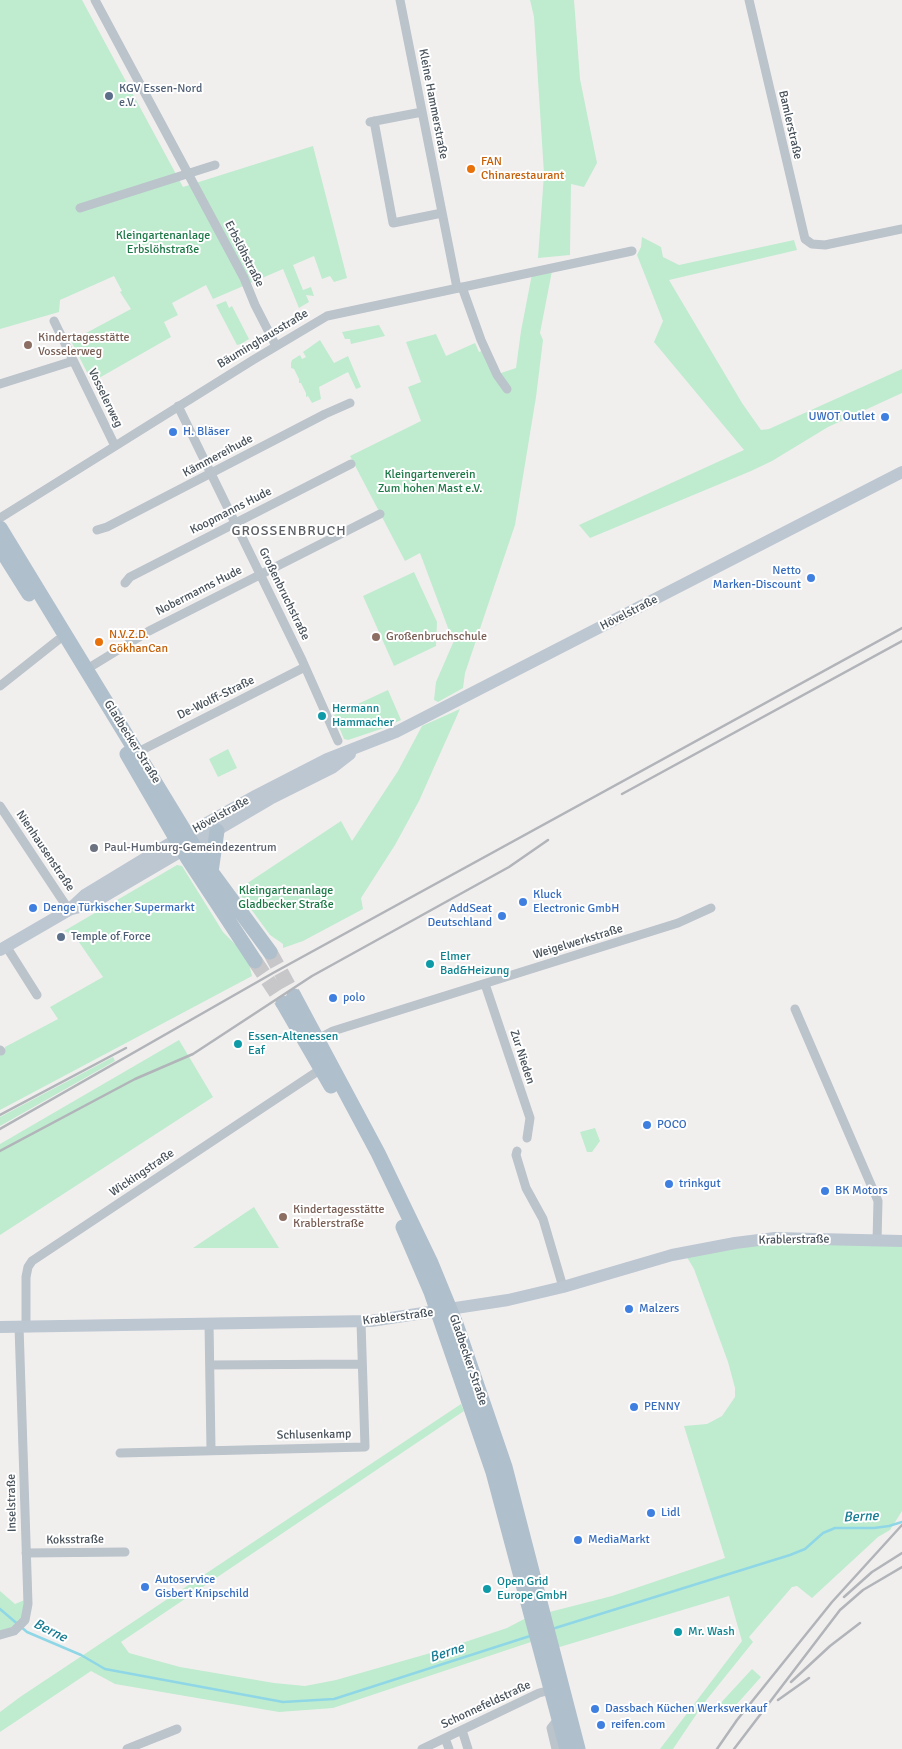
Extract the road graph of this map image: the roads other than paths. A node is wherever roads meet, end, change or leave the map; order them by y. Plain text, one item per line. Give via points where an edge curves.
1 (95, 0) edge
2 (400, 0) edge
3 (749, 0) edge
4 (422, 112) junction
5 (215, 165) dead end
6 (187, 174) junction
7 (80, 208) dead end
8 (442, 212) junction
9 (902, 229) edge
10 (632, 251) dead end
11 (460, 287) junction
12 (54, 321) dead end
13 (276, 346) junction
14 (73, 361) junction
15 (0, 384) edge
16 (507, 389) dead end
17 (350, 403) dead end
18 (178, 406) junction
19 (115, 446) junction
20 (351, 464) dead end
21 (902, 472) edge
22 (212, 473) junction
23 (380, 514) dead end
24 (0, 518) edge
25 (236, 523) junction
26 (0, 528) edge
27 (97, 530) dead end
28 (0, 548) edge
29 (260, 574) junction
30 (125, 583) dead end
31 (58, 640) junction
32 (305, 668) junction
33 (87, 669) junction
34 (0, 686) edge
35 (338, 741) dead end
36 (354, 750) junction
37 (138, 752) junction
38 (0, 806) edge
39 (217, 831) junction
40 (185, 842) junction
41 (211, 872) junction
42 (712, 908) dead end
43 (70, 910) junction
44 (3, 948) edge
45 (270, 952) tunnel mouth
46 (255, 961) tunnel mouth
47 (485, 984) junction
48 (37, 995) dead end
49 (288, 999) tunnel mouth
50 (795, 1009) dead end
51 (313, 1041) junction
52 (321, 1069) junction
53 (527, 1138) dead end
54 (517, 1151) dead end
55 (877, 1240) junction
56 (902, 1241) edge
57 (563, 1287) junction
58 (444, 1311) junction
59 (361, 1322) junction
60 (209, 1323) junction
61 (22, 1326) junction
62 (0, 1327) edge
63 (362, 1364) junction
64 (210, 1366) junction
65 (211, 1450) junction
66 (120, 1453) dead end
67 (126, 1552) dead end
68 (26, 1553) junction
69 (0, 1635) edge
70 (557, 1688) junction
71 (559, 1718) junction
72 (177, 1729) dead end
73 (462, 1730) junction
74 (445, 1738) junction
75 (127, 1749) edge
76 (422, 1749) edge
77 (449, 1749) edge
78 (468, 1749) edge
79 (556, 1749) edge
80 (567, 1749) edge
81 (578, 1749) edge

1 - 6 street, Erbslöhstraße
2 - 4 street, Kleine Hammerstraße
3 - 9 street, Bamlerstraße via 802,232 809,242 819,246
4 - 8 street, Kleine Hammerstraße
4 - 8 street via 372,122 394,223
5 - 6 street
6 - 7 street
6 - 13 street, Erbslöhstraße via 244,278
8 - 11 street, Kleine Hammerstraße
10 - 11 street, Bäuminghausstraße
11 - 13 street, Bäuminghausstraße via 327,316
11 - 16 street, Kleine Hammerstraße via 497,376
12 - 14 street, Vosselerweg
13 - 18 street, Bäuminghausstraße
14 - 15 street, Vosselerweg
14 - 19 street, Vosselerweg
17 - 22 street, Kämmereihude
18 - 19 street, Bäuminghausstraße
18 - 22 street, Großenbruchstraße
19 - 24 street, Bäuminghausstraße
20 - 25 street, Koopmanns Hude
21 - 36 main road, Hövelstraße via 430,716
22 - 25 street, Großenbruchstraße
22 - 27 street, Kämmereihude
23 - 29 street, Nobermanns Hude
25 - 29 street, Großenbruchstraße
25 - 30 street, Koopmanns Hude via 130,577
26 - 33 main road, Gladbecker Straße
28 - 31 main road, Gladbecker Straße
29 - 32 street, Großenbruchstraße
29 - 33 street, Nobermanns Hude via 149,631
31 - 34 street
31 - 40 main road, Gladbecker Straße
32 - 35 street, Großenbruchstraße
32 - 37 street, De-Wolff-Straße
33 - 37 main road, Gladbecker Straße
36 - 39 main road, Hövelstraße via 332,768 270,799
36 - 40 main road, Hövelstraße via 322,762
37 - 40 main road, Gladbecker Straße
38 - 43 street, Nienhausenstraße
39 - 40 main road, Hövelstraße
39 - 41 main road
40 - 41 main road, Gladbecker Straße
40 - 43 main road, Hövelstraße via 85,895
40 - 46 main road, Gladbecker Straße
41 - 45 main road, Gladbecker Straße
42 - 47 street, Weigelwerkstraße via 671,925
43 - 44 main road, Hövelstraße
44 - 48 street, Hövelstraße
47 - 51 street, Weigelwerkstraße via 350,1026
47 - 53 street, Zur Nieden via 530,1118
49 - 51 main road, Gladbecker Straße
50 - 55 street via 878,1201
51 - 52 main road, Gladbecker Straße
51 - 58 main road, Gladbecker Straße via 378,1153 431,1263
52 - 58 main road, Gladbecker Straße via 376,1169
52 - 61 street, Wickingstraße via 32,1261 26,1277
54 - 57 street via 526,1188 543,1219
55 - 56 main road, Krablerstraße
55 - 57 main road, Krablerstraße via 775,1238 736,1243 672,1255
57 - 58 main road, Krablerstraße
58 - 59 main road, Krablerstraße
58 - 70 main road, Gladbecker Straße via 497,1465
59 - 60 main road, Krablerstraße
59 - 63 street, Schlusenkamp
60 - 61 main road, Krablerstraße
60 - 64 street
61 - 62 main road, Krablerstraße
61 - 68 street, Inselstraße
63 - 64 street
63 - 65 street, Schlusenkamp via 364,1447
64 - 65 street
65 - 66 street, Schlusenkamp
67 - 68 street, Koksstraße
68 - 69 street, Inselstraße via 28,1604 25,1620 11,1632
70 - 71 main road, Gladbecker Straße
70 - 73 street, Schonnefeldstraße
70 - 81 main road, Gladbecker Straße
71 - 79 street, Gladbecker Straße via 551,1728
71 - 80 main road, Gladbecker Straße
72 - 75 street
73 - 74 street, Schonnefeldstraße
73 - 78 street
74 - 76 street, Schonnefeldstraße
74 - 77 street

